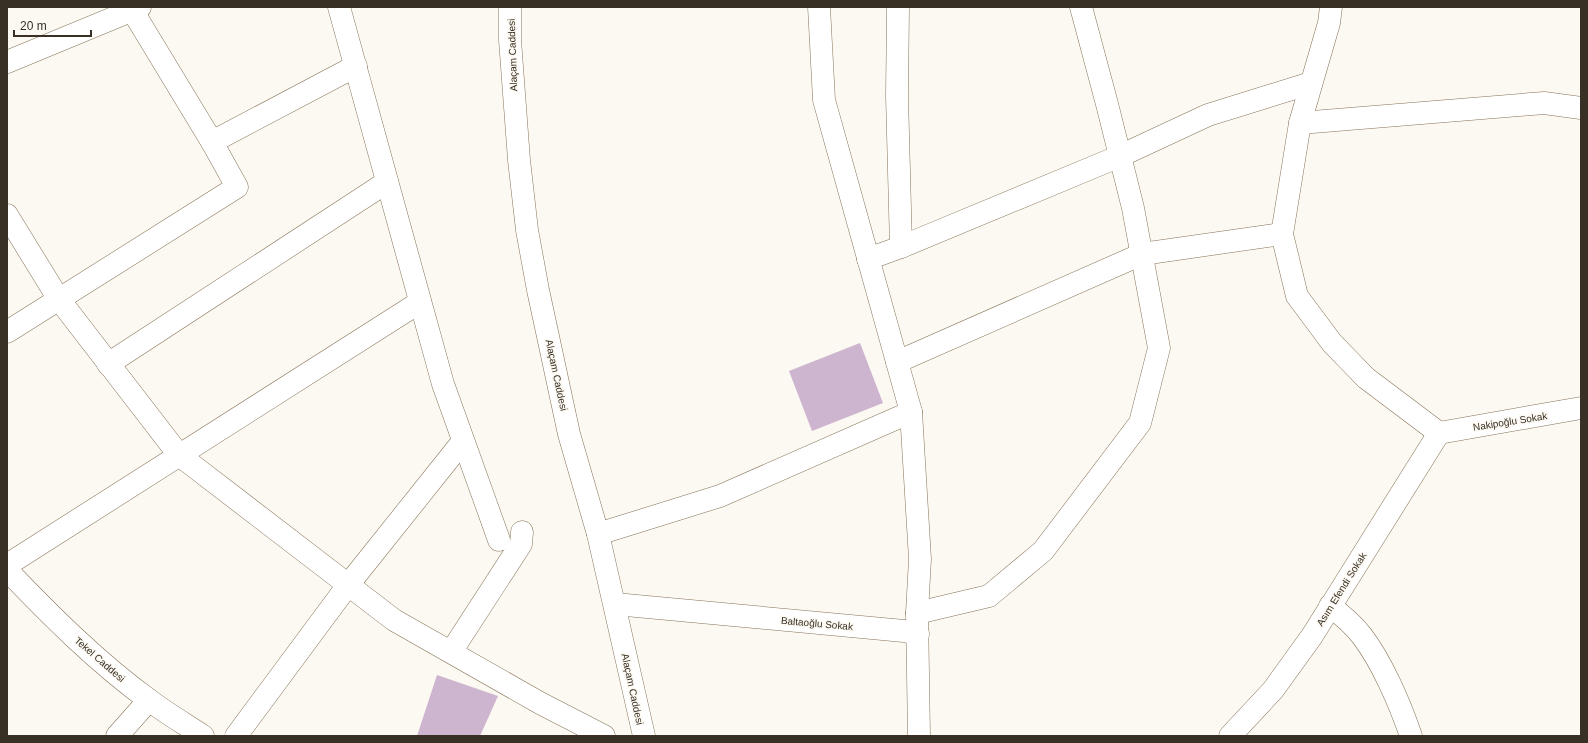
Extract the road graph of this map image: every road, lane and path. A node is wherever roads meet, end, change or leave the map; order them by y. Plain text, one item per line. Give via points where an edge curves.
1 (339, 7) edge
2 (510, 7) edge
3 (819, 7) edge
4 (898, 7) edge
5 (1081, 7) edge
6 (1331, 7) edge
7 (136, 9) edge
8 (7, 62) edge
9 (356, 66) junction
10 (1311, 82) junction
11 (1581, 108) edge
12 (1300, 123) junction
13 (212, 142) junction
14 (1120, 156) junction
15 (387, 182) junction
16 (7, 215) edge
17 (1282, 234) junction
18 (901, 247) junction
19 (1142, 254) junction
20 (868, 259) junction
21 (58, 298) junction
22 (420, 302) junction
23 (7, 332) edge
24 (897, 362) junction
25 (108, 364) junction
26 (1581, 408) edge
27 (910, 412) junction
28 (1439, 433) junction
29 (463, 441) junction
30 (179, 455) junction
31 (522, 532) dead end
32 (598, 534) junction
33 (499, 540) dead end
34 (7, 565) edge
35 (7, 570) edge
36 (348, 585) junction
37 (615, 604) junction
38 (1330, 606) junction
39 (918, 624) junction
40 (451, 652) junction
41 (149, 700) junction
42 (117, 736) edge
43 (203, 736) edge
44 (236, 736) edge
45 (604, 736) edge
46 (644, 736) edge
47 (919, 736) edge
48 (1230, 736) edge
49 (1411, 736) edge

1 - 9 street
2 - 32 street, Alaçam Caddesi via 514,99 528,230 569,434
3 - 20 street via 824,100
4 - 18 street via 896,96
5 - 14 street
6 - 10 street via 1330,23
7 - 8 street
7 - 13 street
9 - 13 street
9 - 15 street
10 - 12 street
10 - 14 street via 1208,115
11 - 12 street via 1544,103
12 - 17 street
13 - 21 street via 237,187
14 - 18 street
14 - 19 street
15 - 22 street
15 - 25 street
16 - 21 street
17 - 19 street
17 - 28 street via 1297,296 1332,343 1366,378
18 - 20 street
19 - 24 street
19 - 39 street via 1159,348 1140,423 1044,551 989,596
20 - 24 street
21 - 23 street
21 - 25 street
22 - 29 street via 443,384
22 - 30 street
24 - 27 street
25 - 30 street
26 - 28 street, Nakipoğlu Sokak
27 - 32 street via 720,496
27 - 39 street via 920,559
28 - 38 street, Asım Efendi Sokak
29 - 33 street
29 - 36 street
30 - 34 street
30 - 36 street
31 - 40 street via 521,544
32 - 37 street, Alaçam Caddesi
35 - 41 street, Tekel Caddesi via 80,642
36 - 40 street via 394,620
36 - 44 street
37 - 39 street, Baltaoğlu Sokak via 897,630
37 - 46 street, Alaçam Caddesi
38 - 48 street, Asım Efendi Sokak via 1273,690
38 - 49 street via 1347,619 1374,653
39 - 47 street
40 - 45 street
41 - 42 street
41 - 43 street, Tekel Caddesi

